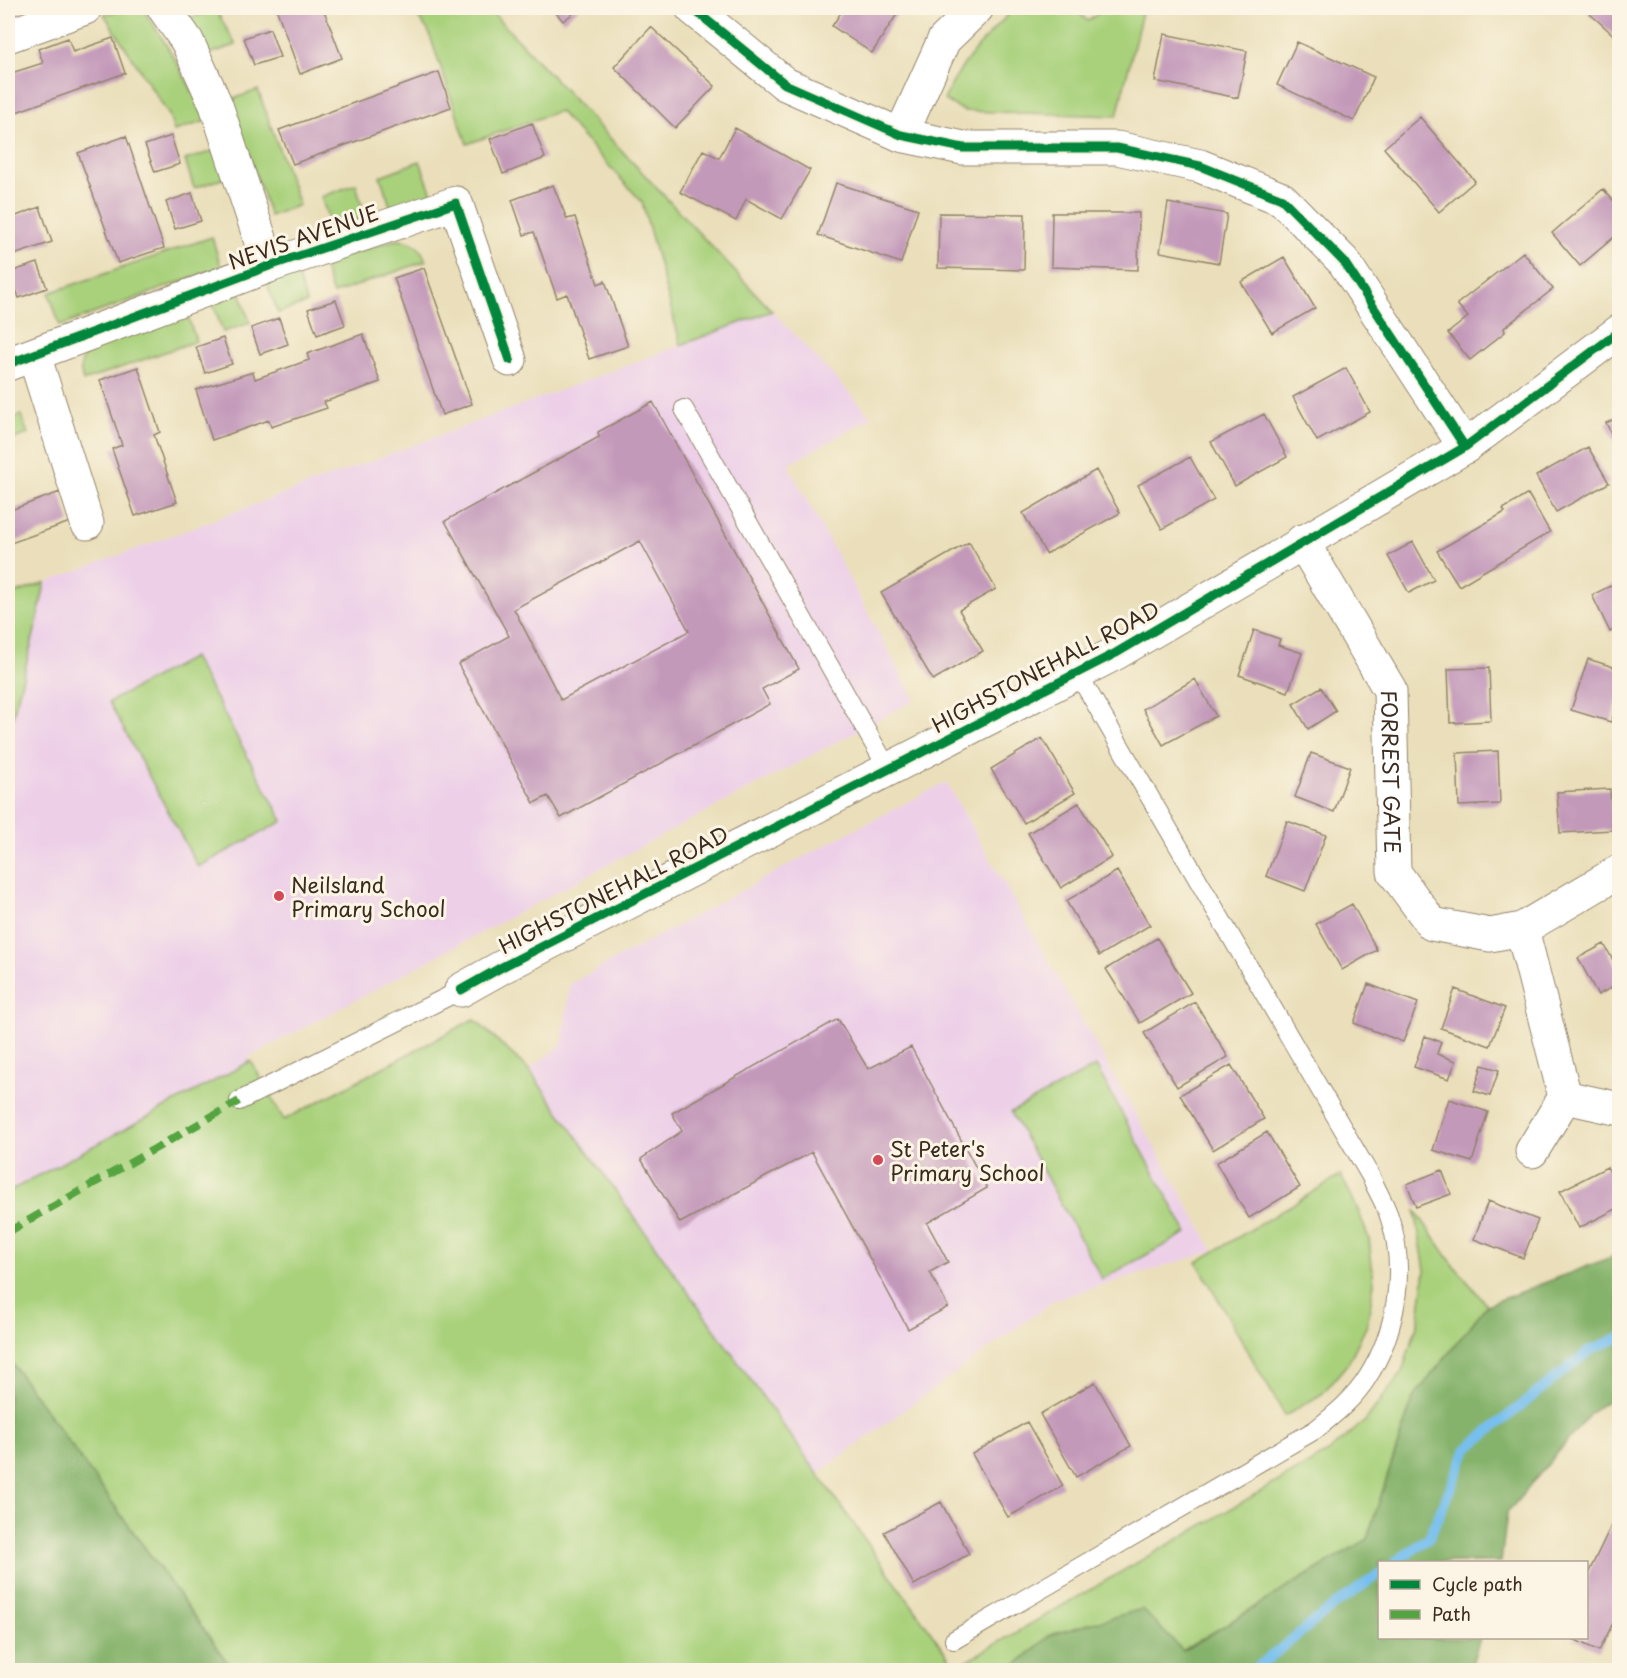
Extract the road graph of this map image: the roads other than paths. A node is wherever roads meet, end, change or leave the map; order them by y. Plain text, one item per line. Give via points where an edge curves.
1 (86, 8) edge
2 (164, 8) edge
3 (692, 8) edge
4 (977, 8) edge
5 (8, 36) edge
6 (901, 135) junction
7 (269, 266) junction
8 (1620, 331) edge
9 (21, 359) edge
10 (510, 360) dead end
11 (684, 409) dead end
12 (1466, 447) junction
13 (87, 523) dead end
14 (1302, 541) junction
15 (1077, 672) junction
16 (888, 769) junction
17 (1620, 871) edge
18 (1522, 929) junction
19 (461, 990) joint
20 (1565, 1097) junction
21 (238, 1101) dead end
22 (1615, 1108) dead end
23 (1532, 1151) dead end
24 (954, 1640) dead end

1 - 5 street
2 - 7 street, NEVIS AVENUE via 187,41 216,105
3 - 6 street via 785,84
4 - 6 street via 944,40
6 - 12 street via 963,148 1117,148 1200,166 1282,199 1344,262
7 - 9 street, NEVIS AVENUE
7 - 10 street, NEVIS AVENUE via 456,203
8 - 12 street, HIGHSTONEHALL ROAD
9 - 13 street, NEVIS AVENUE
11 - 16 lane
12 - 14 street, HIGHSTONEHALL ROAD
14 - 15 street, HIGHSTONEHALL ROAD
14 - 18 street, FORREST GATE via 1390,690 1394,872 1432,924 1490,935
15 - 16 street, HIGHSTONEHALL ROAD
15 - 24 lane via 1371,1177 1390,1219 1398,1262 1396,1305 1384,1348 1366,1380 1344,1406 1315,1430
16 - 19 street, HIGHSTONEHALL ROAD
17 - 18 street, FORREST GATE
18 - 20 street
19 - 21 lane, HIGHSTONEHALL ROAD
20 - 22 street
20 - 23 street

